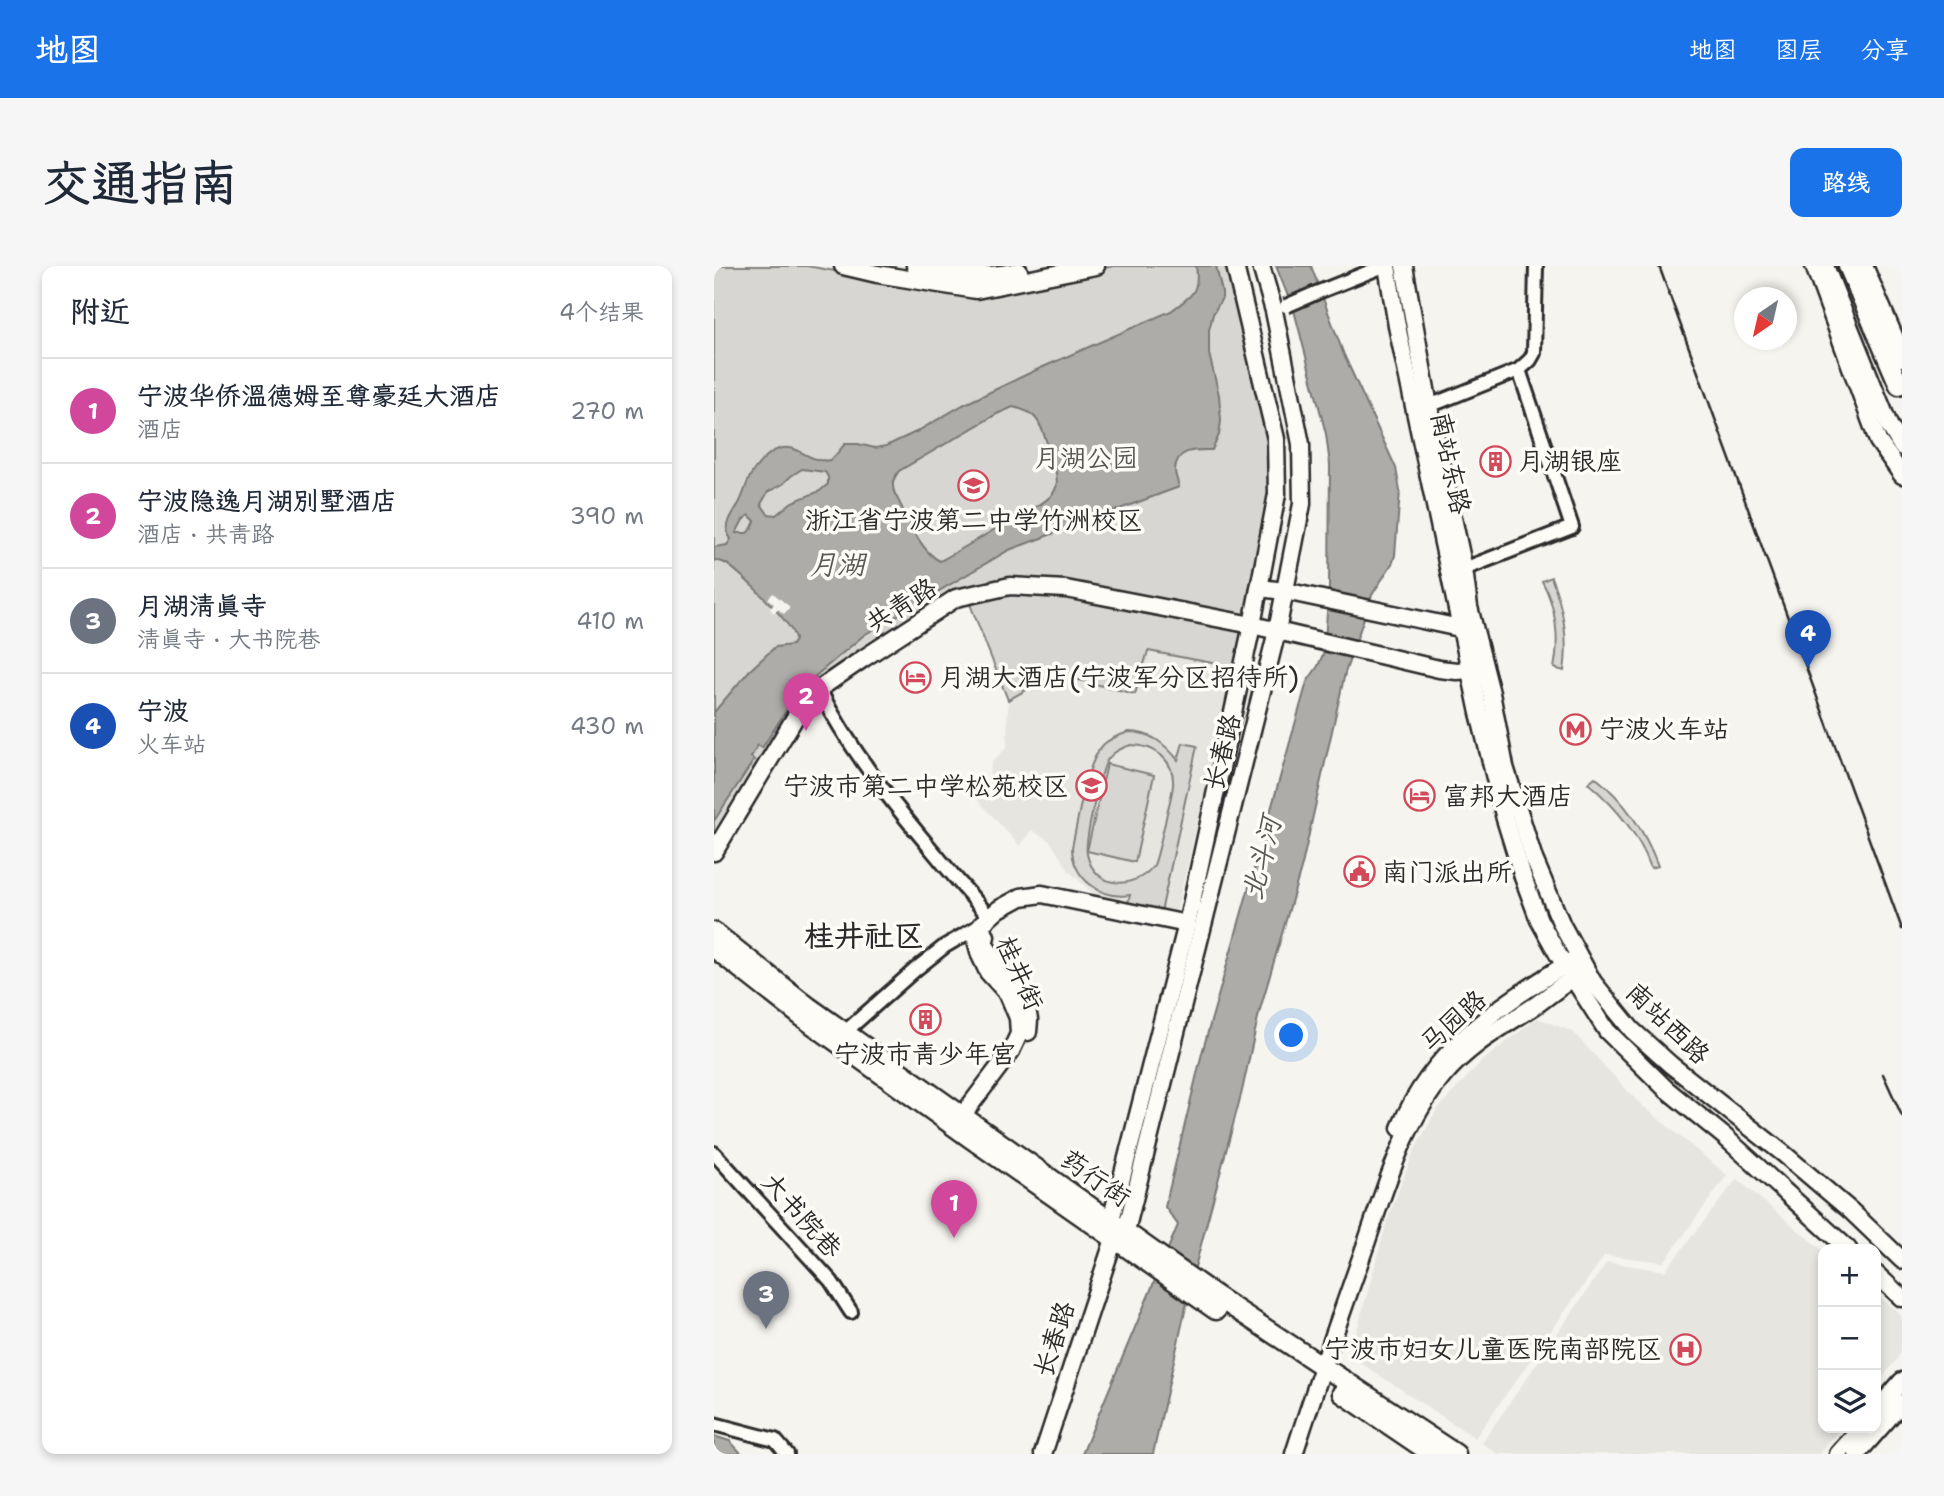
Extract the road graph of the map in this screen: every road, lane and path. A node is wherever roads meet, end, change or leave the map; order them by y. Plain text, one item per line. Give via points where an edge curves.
1 (843, 266) edge
2 (915, 266) edge
3 (1042, 266) edge
4 (1096, 266) edge
5 (1235, 266) edge
6 (1261, 266) edge
7 (1386, 266) edge
8 (1404, 266) edge
9 (1536, 266) edge
10 (1814, 266) edge
11 (1825, 266) edge
12 (1848, 266) edge
13 (1863, 266) edge
14 (976, 277) edge
15 (1280, 308) junction
16 (1902, 357) edge
17 (1519, 370) junction
18 (1899, 385) dead end
19 (1429, 406) junction
20 (1902, 447) edge
21 (1902, 475) edge
22 (1464, 569) junction
23 (1259, 588) junction
24 (1285, 592) junction
25 (1252, 625) junction
26 (1469, 629) junction
27 (1277, 631) junction
28 (1478, 669) junction
29 (819, 689) junction
30 (714, 852) edge
31 (985, 921) junction
32 (1186, 929) junction
33 (714, 932) edge
34 (714, 948) edge
35 (1576, 968) junction
36 (845, 1032) junction
37 (966, 1119) junction
38 (714, 1153) edge
39 (1111, 1220) junction
40 (1119, 1237) junction
41 (1843, 1244) edge
42 (1902, 1260) edge
43 (1881, 1279) edge
44 (1902, 1298) edge
45 (851, 1312) dead end
46 (1321, 1372) junction
47 (1902, 1381) edge
48 (1902, 1403) edge
49 (1881, 1405) edge
50 (714, 1424) edge
51 (1857, 1433) edge
52 (788, 1454) edge
53 (1042, 1454) edge
54 (1294, 1454) edge
55 (1433, 1454) edge
56 (1457, 1454) edge
57 (1838, 1454) edge
58 (1857, 1454) edge

1 - 14 main road via 877,274
2 - 14 main road
3 - 14 main road
4 - 14 main road
5 - 23 main road, 长春路 via 1276,439 1277,494
6 - 15 main road, 长春路
7 - 15 street, bridge
7 - 26 main road, 南站东路
8 - 19 main road, 南站东路
9 - 17 street via 1534,353
10 - 21 main road via 1878,441
11 - 20 main road
12 - 18 main road
13 - 16 main road
15 - 24 main road, 长春路 via 1301,444 1302,504
17 - 19 street
17 - 22 street via 1572,527
19 - 22 main road, 南站东路
22 - 26 main road, 南站东路
23 - 24 main road
23 - 25 main road, 长春路
24 - 26 main road
24 - 27 main road, 长春路
25 - 27 main road, 共青路
25 - 29 main road, 共青路 via 1066,589 1010,586 956,598
25 - 32 main road, 长春路
26 - 28 main road, 南站东路
27 - 28 main road, 共青路 via 1439,669
27 - 40 main road, 长春路
28 - 35 main road, 南站西路 via 1505,819 1523,877 1539,920
29 - 30 main road, 共青路 via 799,711
29 - 31 street via 892,801
31 - 32 main road, 桂井街 via 1021,897 1042,894
31 - 36 street via 916,968
31 - 37 main road, 桂井街 via 976,940 980,955 1008,994 1019,1034
32 - 37 main road, 桂井街 via 1048,905 1023,906 1000,918 984,944 1026,1003 1028,1037 1019,1055
32 - 39 main road, 长春路
33 - 36 main road, 药行街
34 - 40 main road, 药行街 via 814,1025
35 - 41 main road, 南站西路 via 1607,1031
35 - 42 main road, 南站西路 via 1671,1065 1813,1178
35 - 46 main road, 马园路 via 1489,1017 1458,1041 1410,1105
36 - 37 main road, 药行街
37 - 39 main road, 药行街
38 - 45 street, 大书院巷 via 823,1271
39 - 40 main road, 药行街
40 - 46 main road, 药行街
40 - 53 main road, 长春路
43 - 44 main road
46 - 54 main road, 马园路
46 - 55 main road, 药行街
46 - 56 main road, 药行街
47 - 49 main road
48 - 58 main road
50 - 52 street via 775,1440
51 - 57 main road

